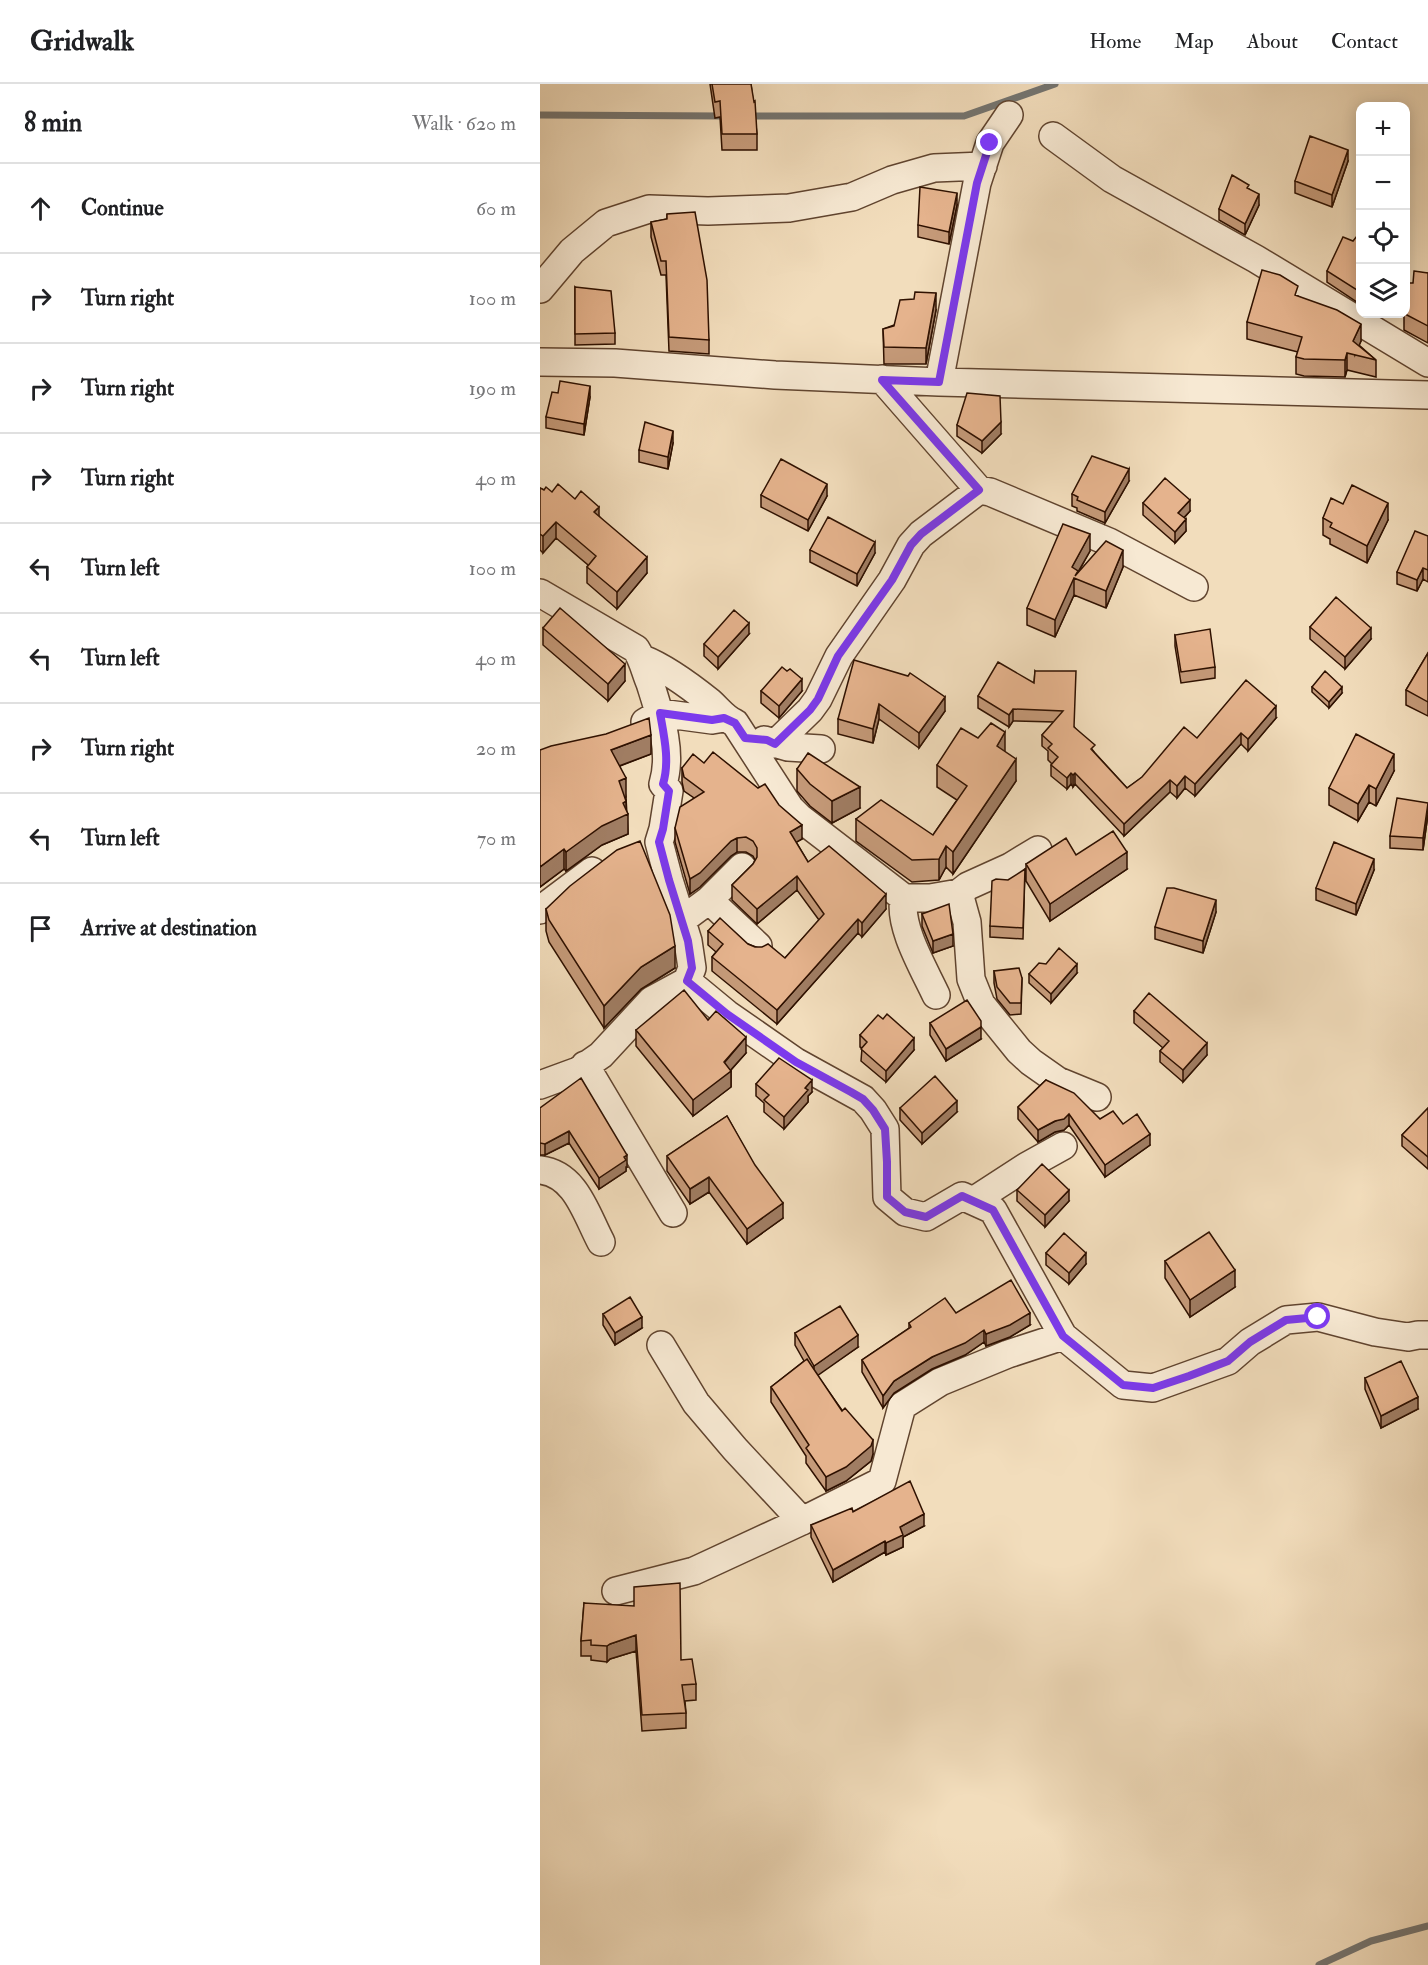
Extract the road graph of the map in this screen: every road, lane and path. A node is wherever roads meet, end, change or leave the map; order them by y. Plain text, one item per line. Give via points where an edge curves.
1 (1009, 116) dead end
2 (1053, 136) dead end
3 (982, 166) junction
4 (540, 289) edge
5 (540, 362) edge
6 (1428, 363) edge
7 (882, 380) junction
8 (939, 382) junction
9 (1428, 395) edge
10 (979, 490) junction
11 (1194, 587) dead end
12 (540, 593) edge
13 (643, 659) junction
14 (660, 713) junction
15 (724, 718) junction
16 (617, 732) edge
17 (745, 738) junction
18 (775, 744) junction
19 (821, 749) dead end
20 (638, 848) junction
21 (1038, 850) dead end
22 (742, 867) dead end
23 (959, 893) junction
24 (904, 898) junction
25 (709, 900) junction
26 (540, 910) edge
27 (682, 920) junction
28 (758, 946) edge
29 (687, 981) junction
30 (936, 995) dead end
31 (585, 1065) junction
32 (540, 1085) edge
33 (1097, 1097) dead end
34 (1063, 1146) dead end
35 (540, 1170) edge
36 (973, 1201) junction
37 (673, 1213) dead end
38 (601, 1242) dead end
39 (1428, 1335) edge
40 (1063, 1336) junction
41 (660, 1345) dead end
42 (802, 1521) junction
43 (616, 1591) dead end

1 - 3 street via 990,143
2 - 6 street via 1112,178
3 - 4 street via 934,168 852,197 789,208 649,209 606,223 572,252
3 - 8 street
5 - 7 street
7 - 8 street
7 - 10 street
8 - 9 street
10 - 11 street via 1109,542
10 - 18 street via 911,545 892,580 838,656 818,699
12 - 13 street via 636,649
13 - 14 street
13 - 15 street via 711,703
14 - 15 street
14 - 16 street
14 - 20 street via 667,771 663,784 669,791 663,829
15 - 17 street via 735,723
17 - 18 street
17 - 24 street via 800,818
18 - 19 street
20 - 26 street
20 - 27 street via 669,880
21 - 23 street
22 - 25 street
23 - 24 street
23 - 33 street via 968,922 971,979 981,1004 1031,1062 1058,1081
24 - 30 street via 905,923
25 - 27 street
25 - 28 street
27 - 29 street via 692,968
29 - 31 street via 652,1000 609,1048
29 - 36 street via 796,1062 868,1105 885,1129 887,1197 905,1212 926,1217 962,1196
31 - 32 street
31 - 37 street
34 - 36 street
35 - 38 street via 560,1175 569,1183
36 - 40 street via 993,1210
39 - 40 street via 1408,1337 1375,1332 1318,1317 1286,1320 1228,1361 1153,1388 1123,1385
40 - 42 street via 940,1383 902,1406 882,1480
41 - 42 street via 696,1403
42 - 43 street via 694,1571

